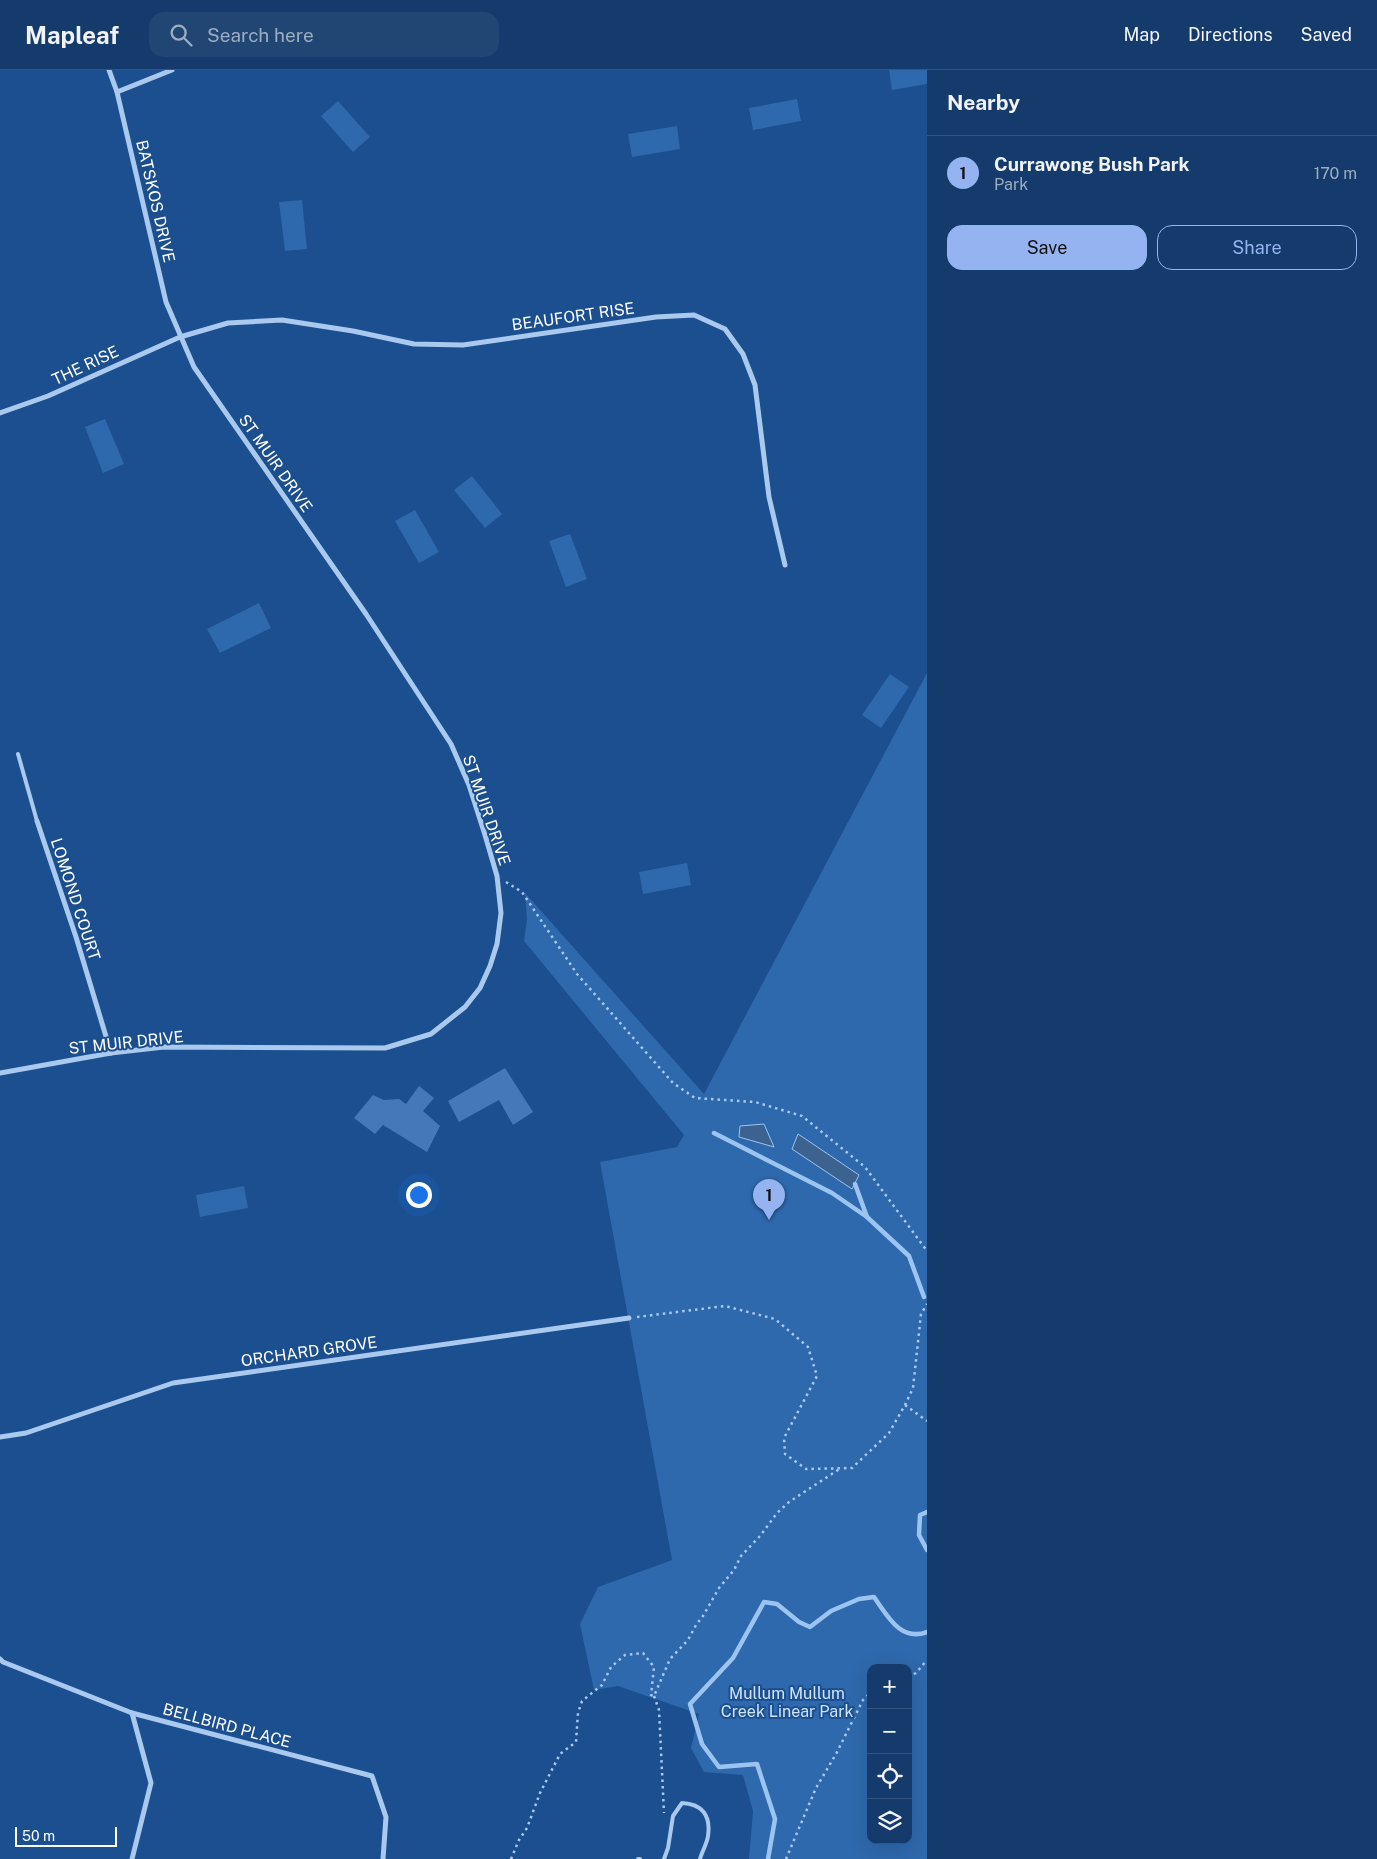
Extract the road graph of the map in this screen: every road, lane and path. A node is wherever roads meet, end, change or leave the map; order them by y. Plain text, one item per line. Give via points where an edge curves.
1 (109, 70) edge
2 (172, 70) edge
3 (117, 92) junction
4 (180, 337) junction
5 (0, 413) edge
6 (785, 565) dead end
7 (18, 754) dead end
8 (37, 821) joint
9 (497, 876) junction
10 (111, 1053) junction
11 (0, 1073) edge
12 (927, 1251) edge
13 (927, 1304) edge
14 (629, 1318) joint
15 (905, 1405) junction
16 (927, 1421) edge
17 (0, 1437) edge
18 (841, 1468) junction
19 (0, 1659) edge
20 (927, 1660) edge
21 (912, 1675) edge
22 (654, 1696) junction
23 (867, 1696) edge
24 (132, 1713) junction
25 (673, 1816) junction
26 (132, 1859) edge
27 (383, 1859) edge
28 (511, 1859) edge
29 (664, 1859) edge
30 (700, 1859) edge
31 (786, 1859) edge

1 - 3 street, BATSKOS DRIVE
2 - 3 street
3 - 4 street, BATSKOS DRIVE via 166,302
4 - 5 street, THE RISE via 48,396
4 - 6 street, BEAUFORT RISE via 228,323 282,320 414,344 463,345 656,317 694,315 725,329 743,354 755,385 769,497
4 - 9 street, ST MUIR DRIVE via 194,367 366,614 451,744 469,785
7 - 8 lane, LOMOND COURT
8 - 10 street, LOMOND COURT
9 - 10 street, ST MUIR DRIVE via 501,912 490,966 480,988 465,1007 431,1034 385,1048 164,1047
9 - 12 path via 522,892 577,974 673,1083 695,1098 755,1102 802,1116 865,1166
10 - 11 street, ST MUIR DRIVE
13 - 15 path via 921,1314 913,1388
14 - 17 street, ORCHARD GROVE via 173,1382 26,1433
14 - 18 path via 725,1306 775,1319 808,1347 817,1376 784,1438 785,1454 806,1469
15 - 16 path
15 - 18 path via 889,1433 852,1468
18 - 22 path via 776,1513 741,1556 688,1640 670,1659
19 - 24 street, BELLBIRD PLACE
20 - 21 path
22 - 25 path via 659,1710 664,1815
22 - 28 path via 651,1695 654,1667 643,1653 625,1655 611,1667 602,1684 582,1701 576,1742 560,1754
23 - 31 path via 816,1788
24 - 26 street via 150,1782
24 - 27 street, BELLBIRD PLACE via 372,1776 386,1817
25 - 29 lane
25 - 30 lane via 682,1803 702,1809 708,1823 708,1837

